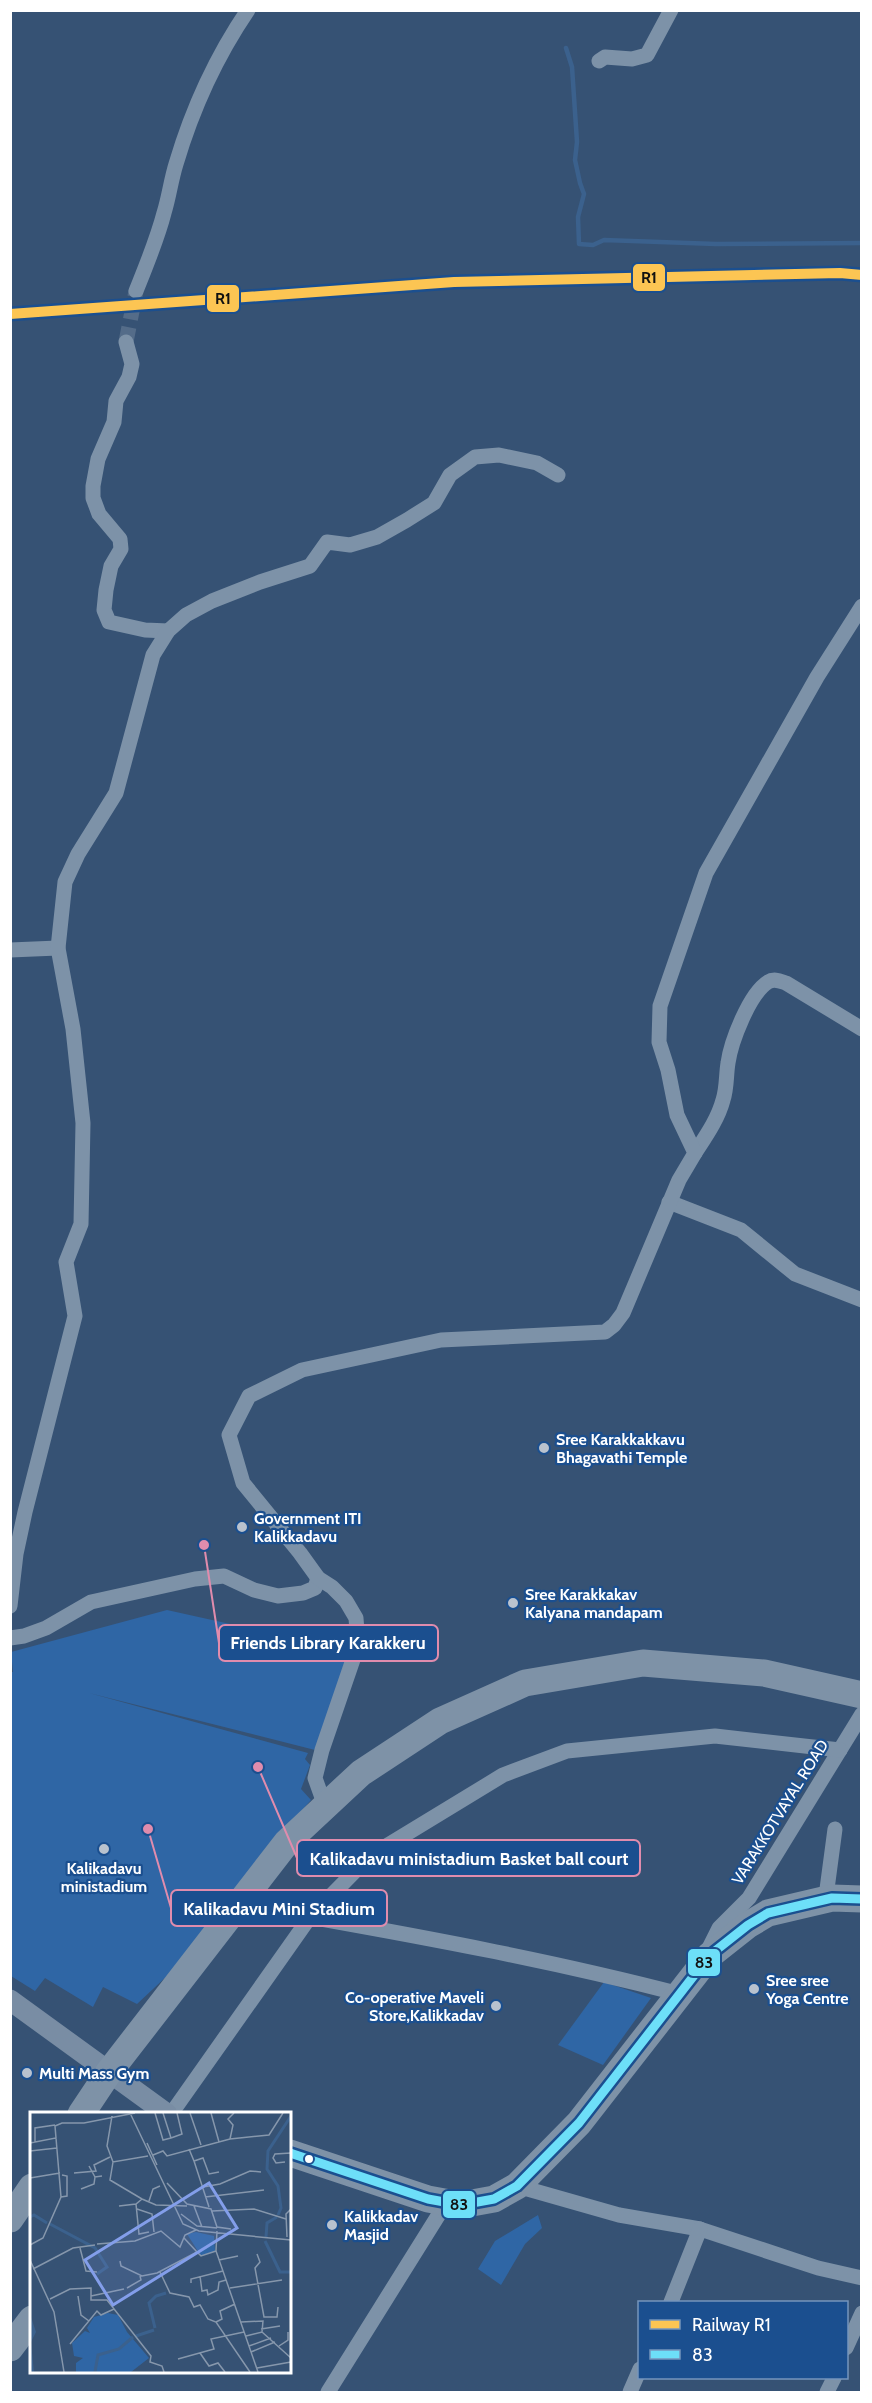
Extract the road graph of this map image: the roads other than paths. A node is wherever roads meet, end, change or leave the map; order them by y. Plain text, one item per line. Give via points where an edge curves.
1 (248, 10) edge
2 (671, 10) edge
3 (599, 61) dead end
4 (136, 291) tunnel mouth
5 (126, 342) tunnel mouth
6 (558, 475) dead end
7 (861, 606) edge
8 (168, 631) junction
9 (58, 948) junction
10 (10, 950) edge
11 (861, 1029) edge
12 (695, 1153) junction
13 (669, 1202) junction
14 (861, 1300) edge
15 (318, 1578) junction
16 (10, 1606) edge
17 (10, 1638) edge
18 (861, 1695) edge
19 (861, 1714) edge
20 (840, 1750) junction
21 (325, 1806) junction
22 (835, 1829) dead end
23 (832, 1898) junction
24 (861, 1899) edge
25 (310, 1917) junction
26 (710, 1955) junction
27 (680, 1994) junction
28 (10, 2000) edge
29 (109, 2072) junction
30 (82, 2112) edge
31 (166, 2112) edge
32 (170, 2112) edge
33 (291, 2152) edge
34 (517, 2186) junction
35 (30, 2190) edge
36 (446, 2203) junction
37 (10, 2219) edge
38 (700, 2229) junction
39 (861, 2278) edge
40 (671, 2301) edge
41 (861, 2313) edge
42 (30, 2322) edge
43 (848, 2343) edge
44 (10, 2348) edge
45 (638, 2372) edge
46 (328, 2392) edge
47 (630, 2392) edge

1 - 4 street via 230,37 194,114
2 - 3 street via 647,55 632,59 605,57
5 - 8 street via 132,364 129,377 116,401 114,422 94,478 93,498 99,514 120,539 121,549 111,566 104,610 109,622
6 - 8 street via 537,463 499,455 475,457 450,475 434,503 407,520 377,537 350,545 327,542 310,566 212,601 186,615
7 - 12 street via 706,873 660,1006 659,1042 677,1116
8 - 9 street via 153,655 116,793 65,882
9 - 10 street
9 - 16 street via 73,1029 83,1124 81,1224 66,1262 75,1316 20,1533
11 - 12 street via 786,982 768,982 753,997 735,1039 724,1097
12 - 13 street
13 - 14 street via 741,1230 795,1274
13 - 15 street via 623,1313 604,1332 441,1340 302,1370 249,1396 229,1435 243,1483
15 - 17 street via 315,1588 278,1596 224,1576 195,1578 91,1602 46,1628
15 - 21 street via 346,1601 356,1618 358,1645 315,1778
18 - 21 highway via 764,1673 643,1663 525,1683 440,1721 361,1773
19 - 20 street, VARAKKOTVAYAL ROAD
20 - 25 street via 715,1736 567,1751 503,1775 370,1856
20 - 26 street, VARAKKOTVAYAL ROAD via 749,1898 719,1928 708,1951
21 - 29 highway via 287,1842
22 - 23 street via 827,1889
23 - 24 highway
23 - 26 highway via 768,1913
25 - 27 street via 475,1946
25 - 32 street
26 - 27 highway
27 - 34 highway via 579,2124
28 - 29 main road
29 - 30 highway
29 - 31 main road
33 - 36 highway
34 - 36 highway via 494,2199 461,2205
34 - 38 street via 619,2215
35 - 37 highway
36 - 46 street
38 - 39 street
38 - 40 street
41 - 43 street
42 - 44 highway
45 - 47 street

